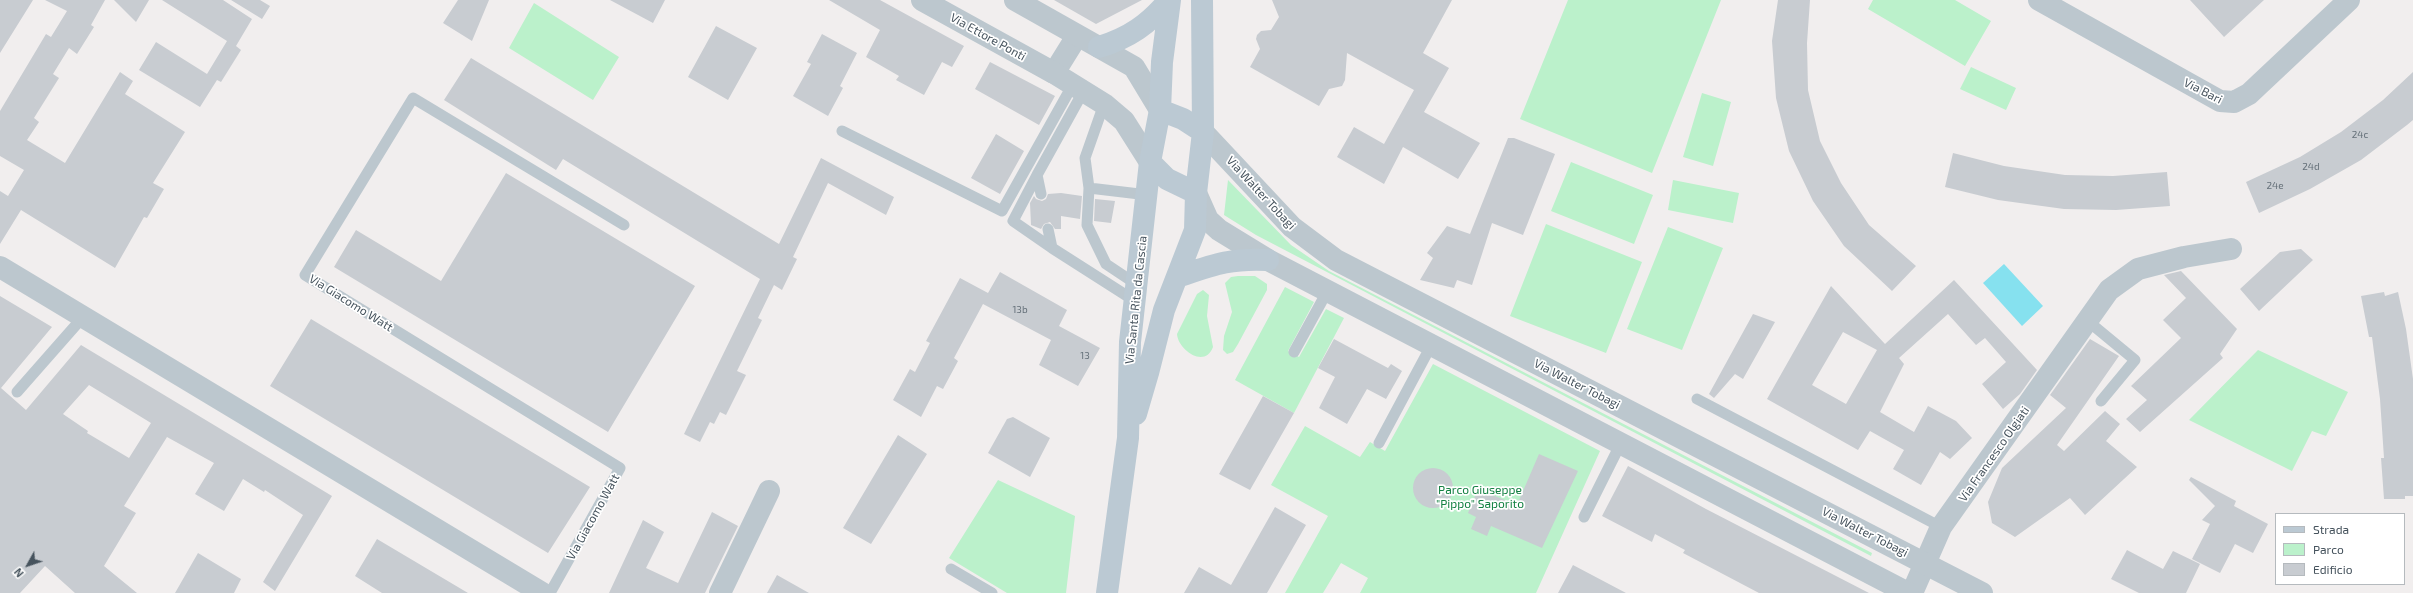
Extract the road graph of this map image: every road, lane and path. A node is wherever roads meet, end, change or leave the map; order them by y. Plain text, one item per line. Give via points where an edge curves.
1 (922, 0) edge
2 (1015, 0) edge
3 (1169, 0) edge
4 (1202, 0) edge
5 (2038, 0) edge
6 (2349, 0) edge
7 (1077, 36) junction
8 (1099, 47) junction
9 (1054, 73) junction
10 (1078, 89) junction
11 (1104, 104) junction
12 (1160, 110) junction
13 (842, 132) dead end
14 (1203, 132) junction
15 (1150, 162) junction
16 (1037, 175) junction
17 (1089, 188) junction
18 (1196, 193) junction
19 (1041, 194) dead end
20 (1148, 195) junction
21 (624, 225) dead end
22 (1048, 229) dead end
23 (1052, 248) junction
24 (2231, 248) dead end
25 (1268, 260) junction
26 (0, 267) edge
27 (1177, 276) junction
28 (1328, 290) junction
29 (1135, 292) junction
30 (83, 317) junction
31 (2089, 322) junction
32 (1432, 344) junction
33 (1294, 352) dead end
34 (17, 392) dead end
35 (1698, 400) dead end
36 (2101, 401) dead end
37 (1128, 438) junction
38 (1379, 443) dead end
39 (1621, 443) junction
40 (768, 491) dead end
41 (1584, 517) dead end
42 (1941, 527) junction
43 (1925, 564) junction
44 (951, 569) dead end
45 (542, 593) edge
46 (550, 593) edge
47 (720, 593) edge
48 (992, 593) edge
49 (1107, 593) edge
50 (1908, 593) edge
51 (1912, 593) edge
52 (1982, 593) edge

1 - 9 street, Via Ettore Ponti
2 - 7 street
3 - 8 main road via 1154,19 1132,34
3 - 12 main road
4 - 14 main road
5 - 6 street, Via Bari via 2220,101 2231,103 2249,94
7 - 8 street
7 - 9 street
8 - 12 street via 1134,68
9 - 10 street, Via Ettore Ponti
10 - 11 street, Via Ettore Ponti
10 - 13 lane via 1002,211
10 - 16 lane
11 - 15 street, Via Ettore Ponti via 1124,121
11 - 17 lane via 1085,158
12 - 14 main road via 1183,119
12 - 15 main road, Via Santa Rita da Cascia
14 - 18 main road, Via Santa Rita da Cascia
14 - 43 street, Via Walter Tobagi via 1292,227 1336,260
15 - 18 main road via 1168,179
15 - 20 main road, Via Santa Rita da Cascia
16 - 19 lane
16 - 23 lane via 1013,221
17 - 20 lane
17 - 29 lane via 1087,225 1106,264
18 - 25 street via 1208,220
18 - 27 main road, Via Santa Rita da Cascia via 1195,230
20 - 29 main road, Via Santa Rita da Cascia
21 - 46 lane, Via Giacomo Watt via 413,98 305,275 620,468
22 - 23 lane
23 - 29 lane
24 - 31 street, Via Francesco Olgiati via 2138,269 2109,290
25 - 27 main road via 1240,259 1222,262
25 - 28 street
26 - 30 street
27 - 37 main road, Via Santa Rita da Cascia via 1164,310
28 - 32 street
28 - 33 lane
29 - 37 main road, Via Santa Rita da Cascia via 1130,342
30 - 34 lane
30 - 45 street
31 - 36 lane via 2135,360
31 - 42 street, Via Francesco Olgiati
32 - 38 lane
32 - 39 street
35 - 42 lane
37 - 49 main road, Via Santa Rita da Cascia
39 - 41 lane
39 - 50 street
40 - 47 street
42 - 43 street, Via Francesco Olgiati
43 - 51 street, Via Francesco Olgiati
43 - 52 street, Via Walter Tobagi
44 - 48 lane

